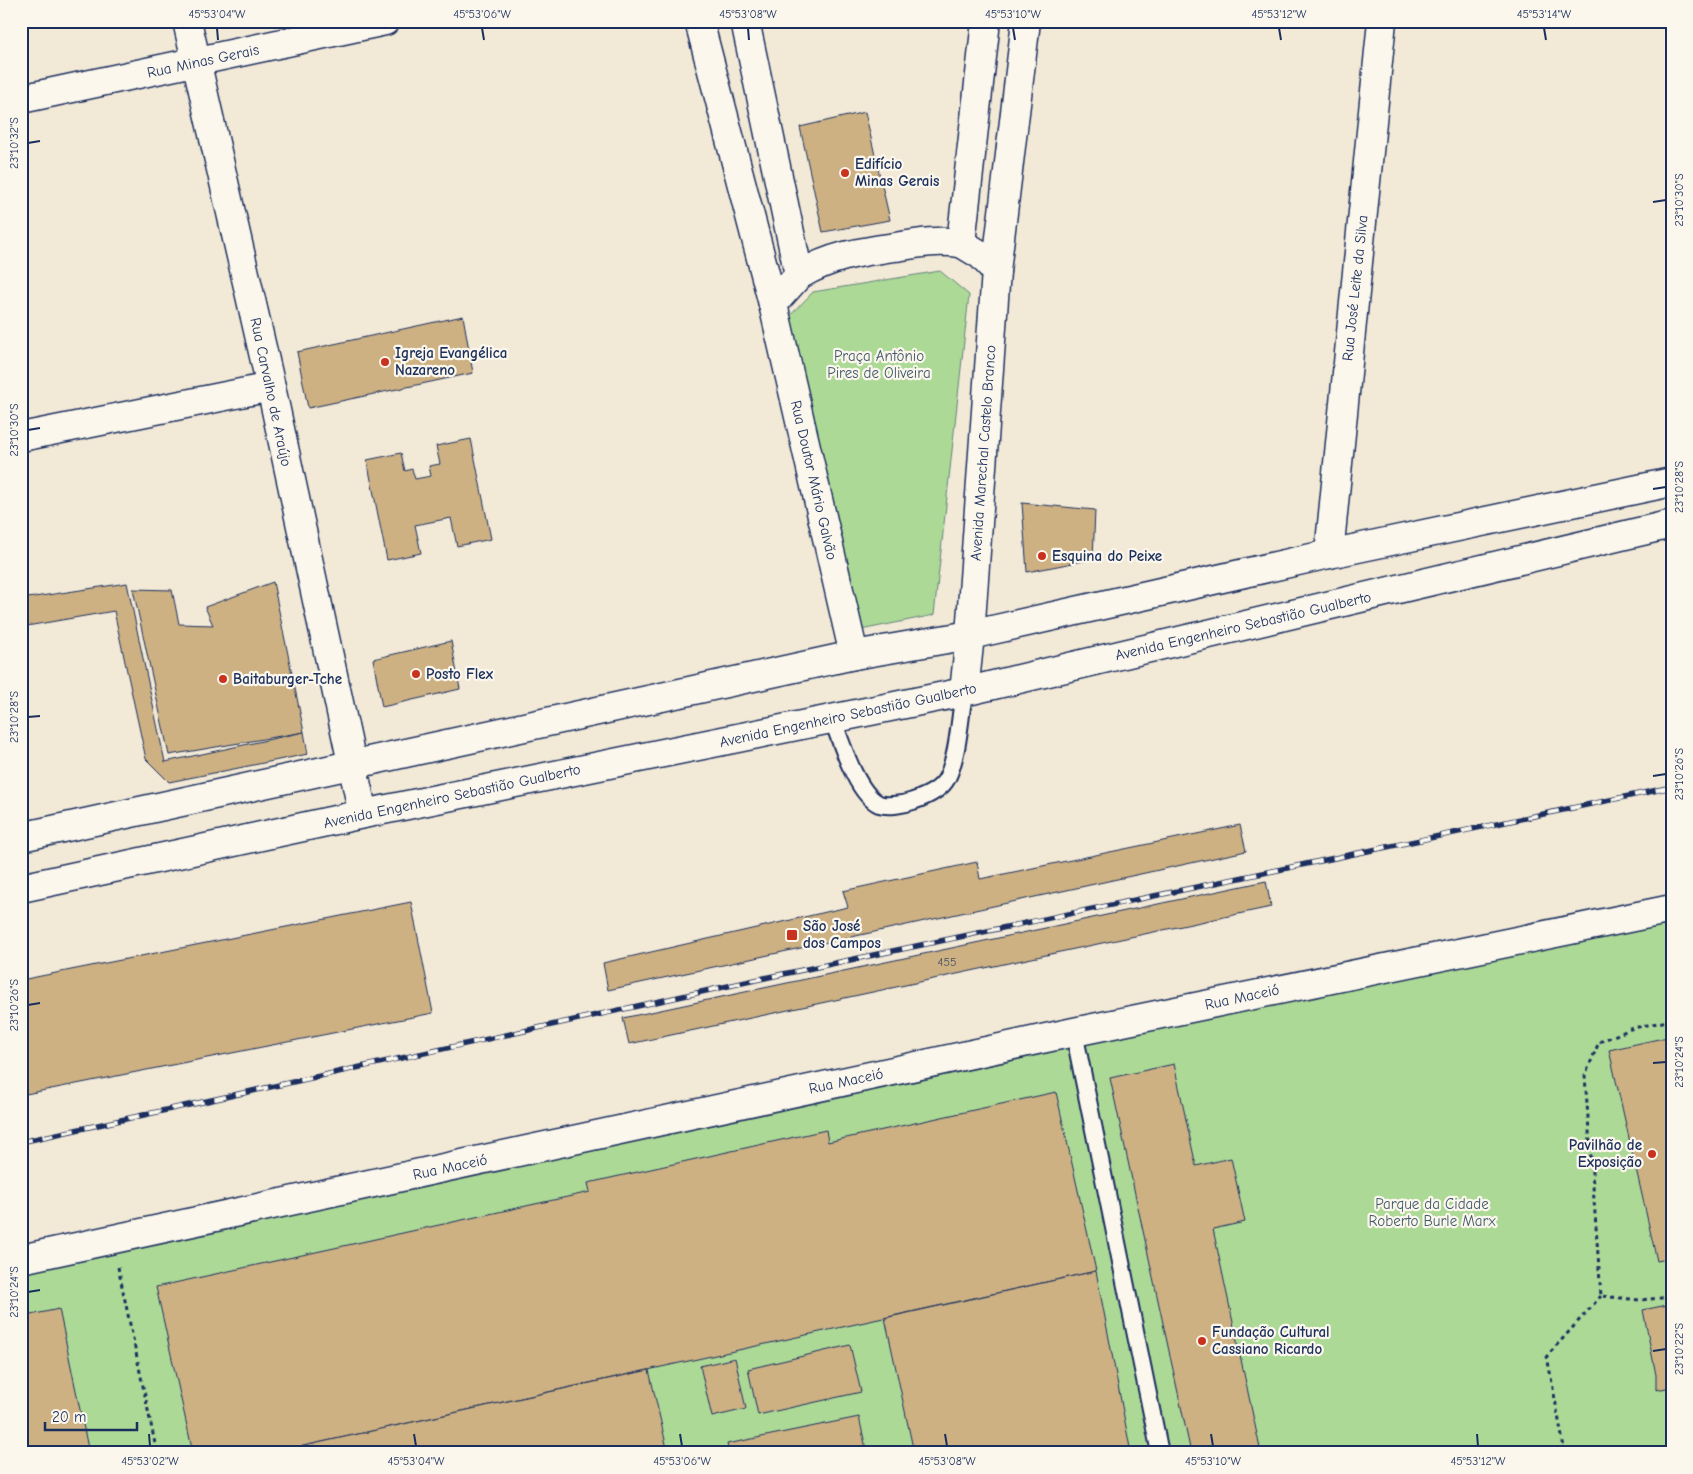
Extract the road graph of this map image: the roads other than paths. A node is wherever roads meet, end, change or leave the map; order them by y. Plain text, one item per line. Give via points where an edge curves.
1 (187, 21) edge
2 (385, 21) edge
3 (699, 21) edge
4 (745, 21) edge
5 (986, 21) edge
6 (1026, 21) edge
7 (1382, 21) edge
8 (196, 63) junction
9 (21, 100) edge
10 (961, 243) junction
11 (996, 271) junction
12 (799, 275) junction
13 (773, 304) junction
14 (271, 387) junction
15 (21, 437) edge
16 (1672, 482) edge
17 (1672, 524) edge
18 (1329, 554) junction
19 (970, 635) junction
20 (854, 655) junction
21 (964, 692) junction
22 (832, 718) junction
23 (352, 764) junction
24 (363, 814) junction
25 (21, 837) edge
26 (21, 888) edge
27 (1672, 909) edge
28 (1074, 1032) junction
29 (21, 1259) edge
30 (1160, 1453) edge

1 - 8 street, Rua Carvalho de Araújo
2 - 8 street, Rua Minas Gerais
3 - 13 street, Rua Doutor Mário Galvão
4 - 12 street
5 - 10 street
6 - 11 street, Avenida Marechal Castelo Branco
7 - 18 street, Rua José Leite da Silva
8 - 9 street, Rua Minas Gerais
8 - 14 street, Rua Carvalho de Araújo
10 - 11 street via 981,255
10 - 12 street via 939,240 853,252
11 - 19 street, Avenida Marechal Castelo Branco
12 - 13 street
13 - 20 street, Rua Doutor Mário Galvão
14 - 15 street
14 - 23 street, Rua Carvalho de Araújo
16 - 18 street
17 - 21 street, Avenida Engenheiro Sebastião Gualberto
18 - 19 street
19 - 20 street
19 - 21 street, Avenida Marechal Castelo Branco
20 - 23 street
21 - 22 street, Avenida Engenheiro Sebastião Gualberto
21 - 22 lane via 946,779 927,797 904,804 881,804 869,796 858,781
22 - 24 street, Avenida Engenheiro Sebastião Gualberto
23 - 24 street, Rua Carvalho de Araújo
23 - 25 street
24 - 26 street, Avenida Engenheiro Sebastião Gualberto
27 - 28 street, Rua Maceió
28 - 29 street, Rua Maceió
28 - 30 lane

